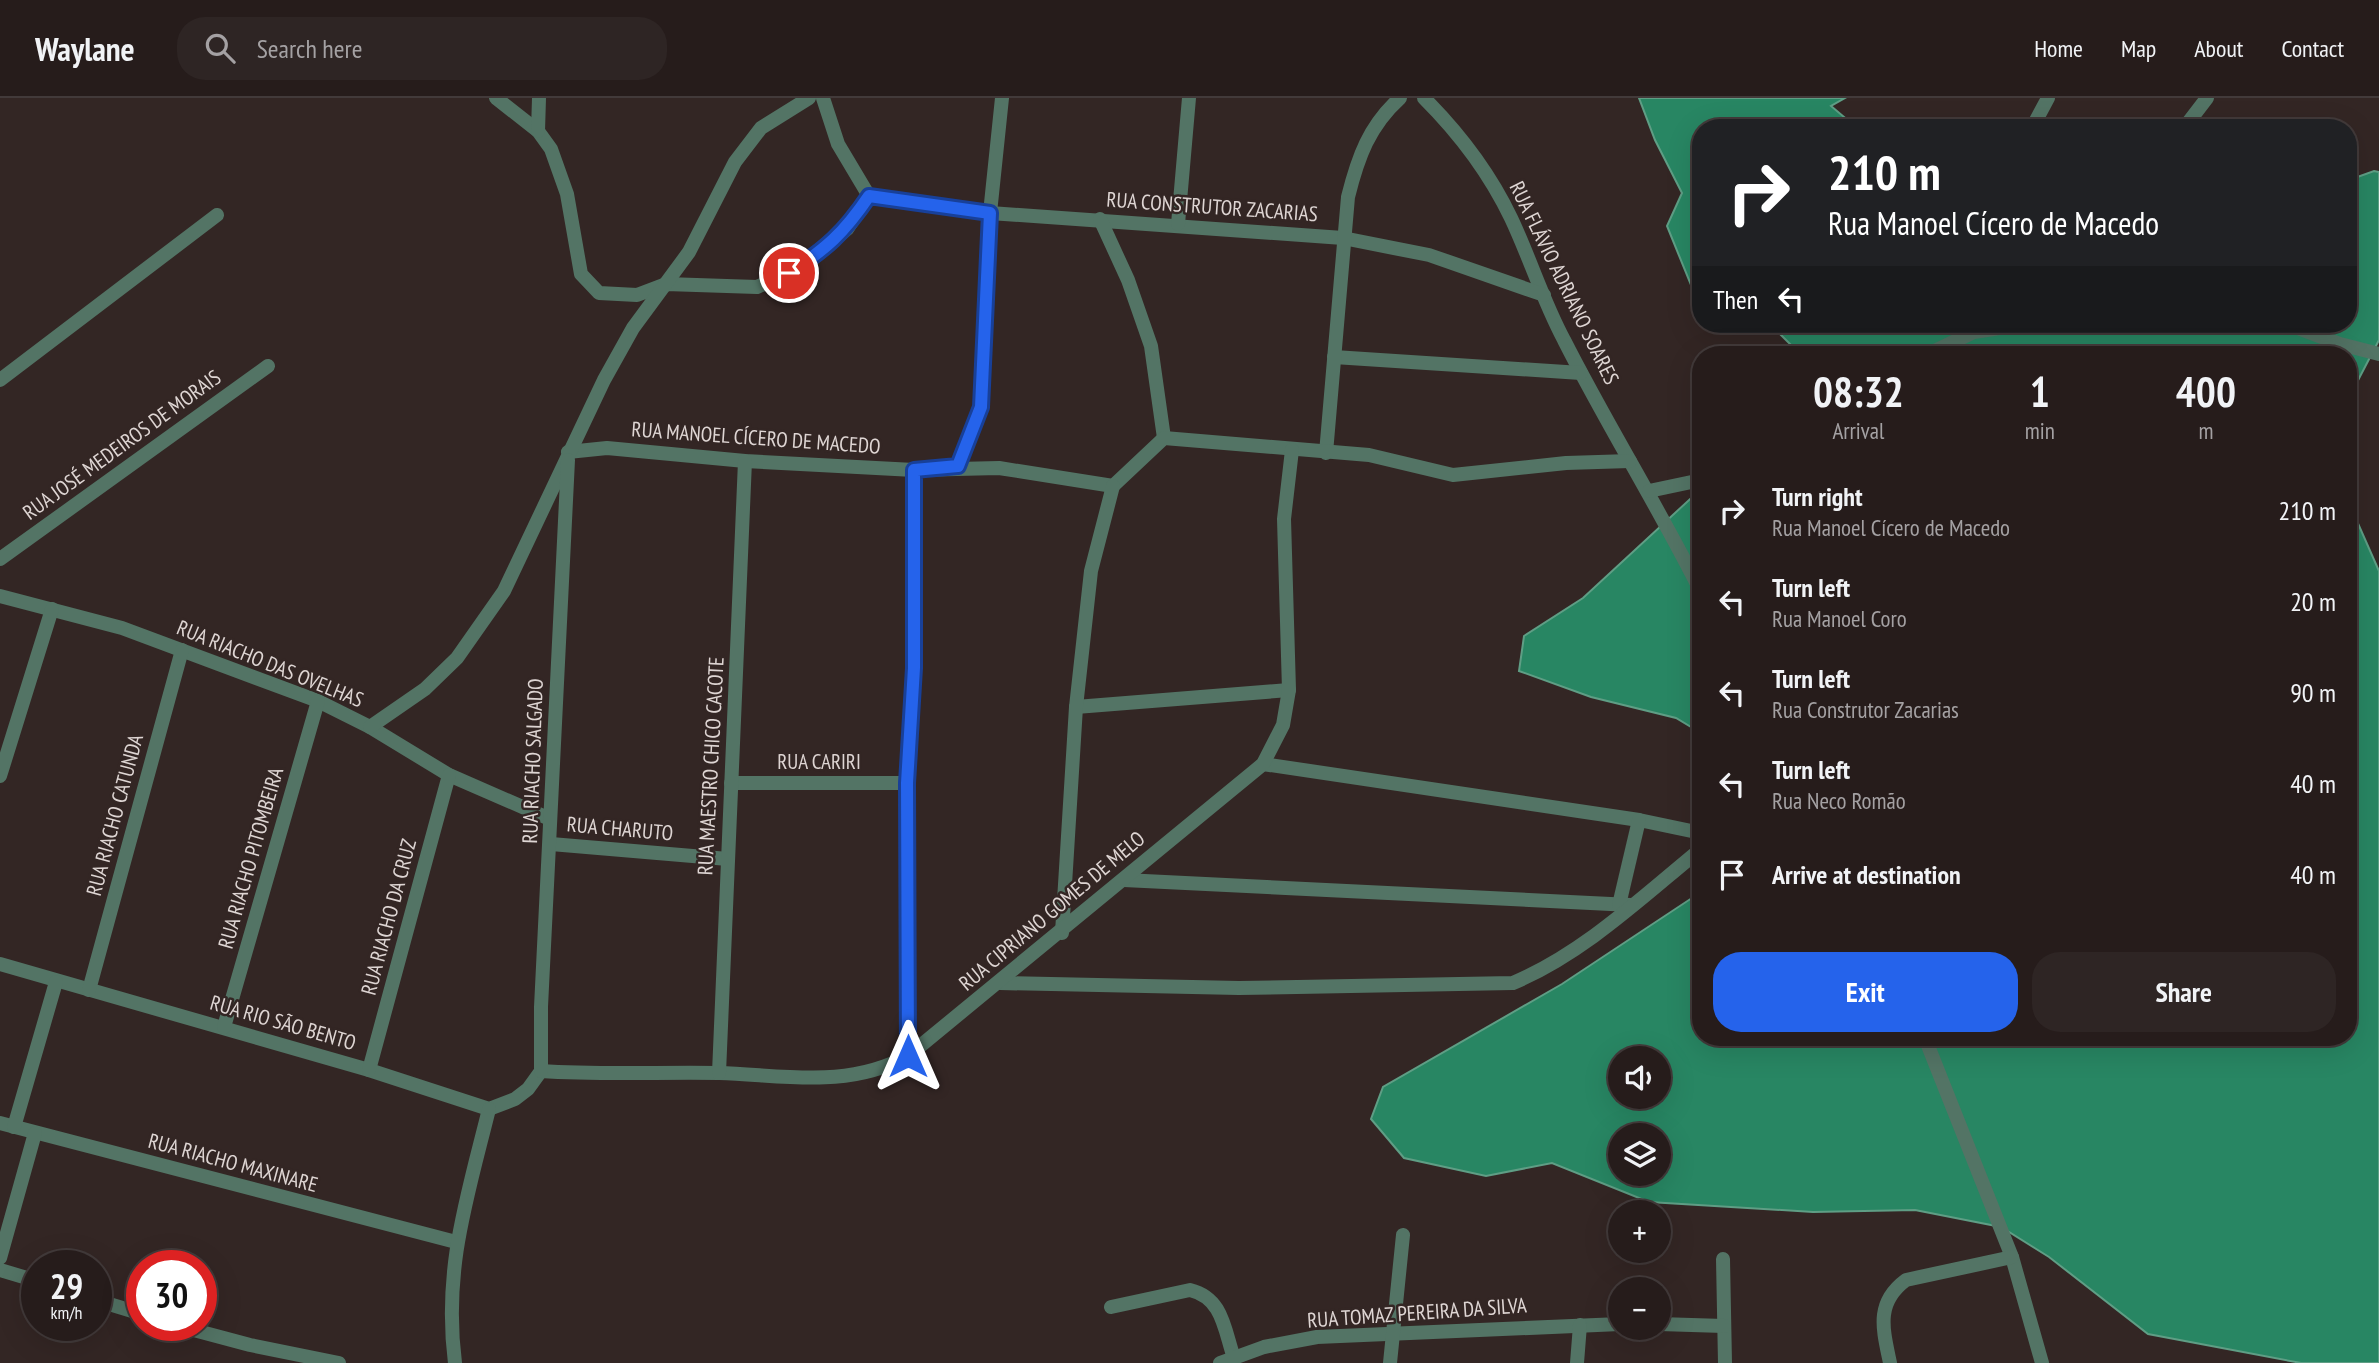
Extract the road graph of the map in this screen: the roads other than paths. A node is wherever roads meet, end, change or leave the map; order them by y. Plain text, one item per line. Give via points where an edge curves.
1 (496, 98) edge
2 (539, 98) edge
3 (809, 98) edge
4 (823, 98) edge
5 (1002, 98) edge
6 (1189, 98) edge
7 (1400, 98) edge
8 (2048, 98) edge
9 (2207, 98) edge
10 (1428, 99) edge
11 (2037, 119) edge
12 (2191, 119) edge
13 (538, 131) junction
14 (869, 196) junction
15 (990, 213) junction
16 (217, 215) dead end
17 (1100, 219) junction
18 (1178, 224) junction
19 (1343, 238) junction
20 (667, 285) junction
21 (1544, 295) junction
22 (1972, 333) edge
23 (2315, 333) edge
24 (1945, 346) edge
25 (2355, 346) edge
26 (2357, 347) edge
27 (2376, 353) edge
28 (1334, 357) junction
29 (268, 366) dead end
30 (1581, 373) junction
31 (0, 380) edge
32 (1164, 439) junction
33 (1292, 450) junction
34 (568, 452) junction
35 (1326, 453) junction
36 (745, 461) junction
37 (1630, 461) junction
38 (958, 466) junction
39 (914, 470) junction
40 (1692, 482) edge
41 (1113, 486) junction
42 (1649, 491) junction
43 (0, 559) edge
44 (1692, 571) edge
45 (0, 596) edge
46 (52, 609) junction
47 (182, 650) junction
48 (1289, 690) junction
49 (318, 701) junction
50 (1076, 707) junction
51 (370, 727) junction
52 (1263, 764) junction
53 (449, 775) junction
54 (0, 776) edge
55 (731, 783) junction
56 (907, 783) junction
57 (550, 819) junction
58 (1639, 820) junction
59 (1692, 831) edge
60 (551, 844) junction
61 (1692, 856) edge
62 (728, 859) junction
63 (1124, 880) junction
64 (1625, 905) junction
65 (1062, 933) junction
66 (0, 964) edge
67 (56, 982) junction
68 (1000, 983) junction
69 (89, 990) junction
70 (224, 1027) junction
71 (1927, 1046) edge
72 (908, 1056) junction
73 (369, 1070) junction
74 (541, 1071) junction
75 (719, 1073) junction
76 (489, 1109) junction
77 (7, 1125) edge
78 (36, 1133) junction
79 (1403, 1235) dead end
80 (456, 1242) junction
81 (2012, 1257) junction
82 (0, 1258) edge
83 (1723, 1259) dead end
84 (0, 1270) edge
85 (21, 1276) edge
86 (1111, 1307) dead end
87 (1608, 1324) edge
88 (1671, 1324) edge
89 (1580, 1325) junction
90 (1724, 1326) junction
91 (1394, 1332) junction
92 (217, 1336) edge
93 (1227, 1361) edge
94 (339, 1363) edge
95 (455, 1363) edge
96 (1390, 1363) edge
97 (1577, 1363) edge
98 (1725, 1363) edge
99 (1890, 1363) edge
100 (2042, 1363) edge

1 - 13 street
2 - 13 street
3 - 20 street via 761,128 735,162
4 - 14 street via 838,144
5 - 15 street
6 - 18 street
7 - 19 street via 1369,133 1357,159
8 - 11 street
9 - 12 street
10 - 21 street, RUA FLÁVIO ADRIANO SOARES via 1491,181
13 - 20 street via 551,149 567,194 581,274 598,293 637,295
14 - 15 street, RUA CONSTRUTOR ZACARIAS
14 - 20 street via 847,229 789,273 757,287
15 - 17 street, RUA CONSTRUTOR ZACARIAS
15 - 38 street via 981,407
16 - 31 street
17 - 18 street, RUA CONSTRUTOR ZACARIAS
17 - 32 street via 1151,346
18 - 19 street, RUA CONSTRUTOR ZACARIAS
19 - 21 street, RUA CONSTRUTOR ZACARIAS via 1429,255
19 - 28 street
20 - 34 street via 633,328
21 - 30 street, RUA FLÁVIO ADRIANO SOARES
22 - 24 street
23 - 25 street
26 - 27 street
28 - 30 street
28 - 35 street
29 - 43 street, RUA JOSÉ MEDEIROS DE MORAIS
30 - 37 street, RUA FLÁVIO ADRIANO SOARES
32 - 33 street
32 - 41 street
33 - 35 street
33 - 48 street, RUA CIPRIANO GOMES DE MELO via 1284,519
34 - 36 street, RUA MANOEL CÍCERO DE MACEDO via 607,448
34 - 51 street via 504,591 457,658 425,689
34 - 57 street, RUA RIACHO SALGADO
35 - 37 street via 1394,459 1453,475
36 - 39 street, RUA MANOEL CÍCERO DE MACEDO
36 - 55 street, RUA MAESTRO CHICO CACOTE
37 - 42 street, RUA FLÁVIO ADRIANO SOARES
38 - 39 street, RUA MANOEL CÍCERO DE MACEDO
38 - 41 street, RUA MANOEL CÍCERO DE MACEDO
39 - 56 street via 914,668
40 - 42 street
41 - 50 street via 1091,571
42 - 44 street, RUA FLÁVIO ADRIANO SOARES via 1662,523
45 - 46 street, RUA RIACHO DAS OVELHAS
46 - 47 street, RUA RIACHO DAS OVELHAS
46 - 54 street
47 - 49 street, RUA RIACHO DAS OVELHAS
47 - 69 street, RUA RIACHO CATUNDA
48 - 50 street
48 - 52 street, RUA CIPRIANO GOMES DE MELO via 1283,725
49 - 51 street, RUA RIACHO DAS OVELHAS
49 - 70 street, RUA RIACHO PITOMBEIRA
50 - 65 street
51 - 53 street, RUA RIACHO DAS OVELHAS
52 - 58 street
52 - 63 street, RUA CIPRIANO GOMES DE MELO
53 - 57 street, RUA RIACHO DAS OVELHAS
53 - 73 street, RUA RIACHO DA CRUZ
55 - 56 street, RUA CARIRI
55 - 62 street, RUA MAESTRO CHICO CACOTE
56 - 72 street
57 - 60 street, RUA RIACHO SALGADO
58 - 59 street
58 - 64 street
60 - 62 street, RUA CHARUTO
60 - 74 street, RUA RIACHO SALGADO
61 - 64 street
62 - 75 street, RUA MAESTRO CHICO CACOTE
63 - 64 street
63 - 65 street, RUA CIPRIANO GOMES DE MELO
64 - 68 street via 1587,941 1542,971 1513,983 1239,988
65 - 68 street, RUA CIPRIANO GOMES DE MELO
66 - 67 street, RUA RIO SÃO BENTO
67 - 69 street, RUA RIO SÃO BENTO
67 - 77 street
68 - 72 street, RUA CIPRIANO GOMES DE MELO
69 - 70 street, RUA RIO SÃO BENTO
70 - 73 street, RUA RIO SÃO BENTO
71 - 81 street
72 - 75 street, RUA CIPRIANO GOMES DE MELO via 873,1072 824,1080
73 - 76 street, RUA RIO SÃO BENTO
74 - 75 street, RUA CIPRIANO GOMES DE MELO
74 - 76 street via 515,1099
76 - 80 street
77 - 78 street, RUA RIACHO MAXINARE
78 - 80 street, RUA RIACHO MAXINARE
78 - 82 street
79 - 91 street
80 - 95 street via 449,1318
81 - 99 street via 1906,1280 1895,1288 1881,1320
81 - 100 street
83 - 90 street
84 - 85 street
86 - 93 street via 1190,1290 1202,1293 1217,1305
87 - 89 street, RUA TOMAZ PEREIRA DA SILVA
88 - 90 street
89 - 91 street, RUA TOMAZ PEREIRA DA SILVA
89 - 97 street
90 - 98 street
91 - 93 street, RUA TOMAZ PEREIRA DA SILVA via 1317,1337
91 - 96 street
92 - 94 street

